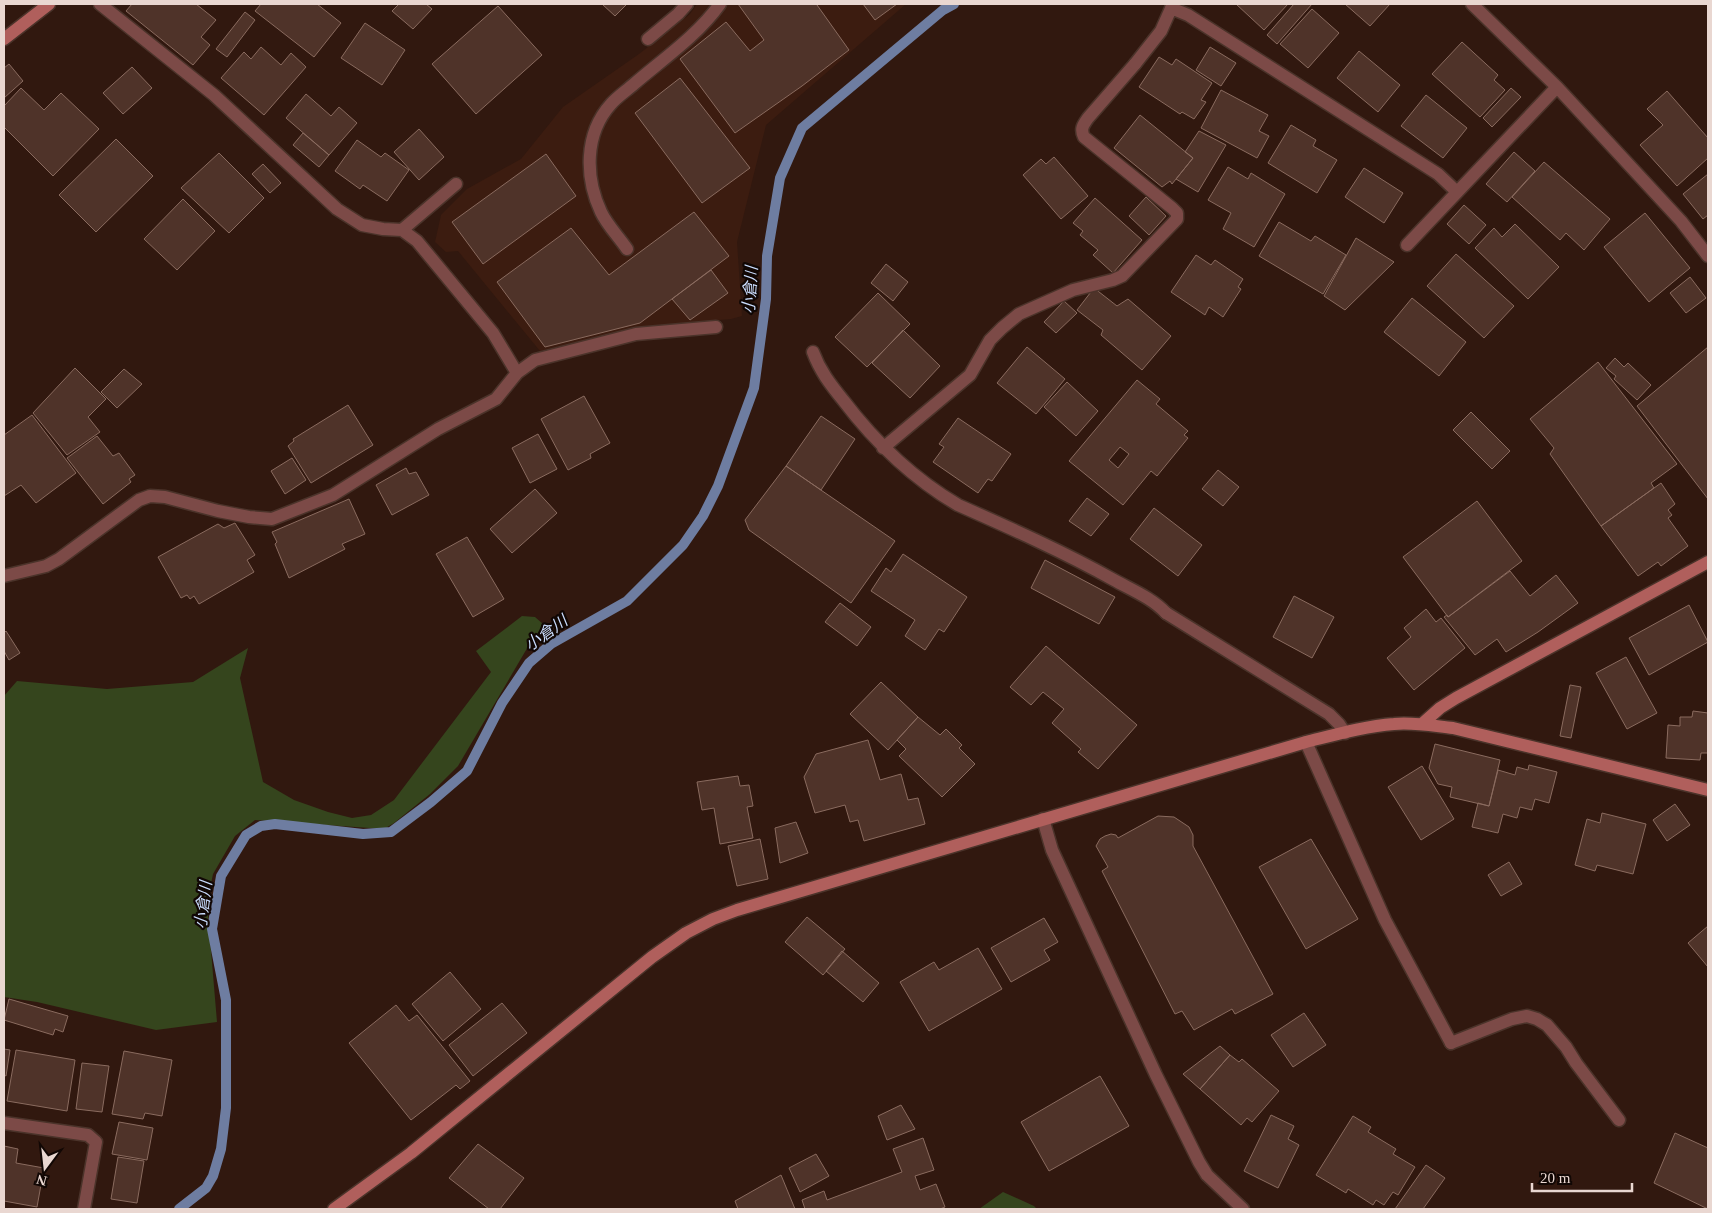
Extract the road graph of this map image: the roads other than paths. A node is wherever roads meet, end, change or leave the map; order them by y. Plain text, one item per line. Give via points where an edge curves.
1 (48, 4) edge
2 (100, 4) edge
3 (686, 4) edge
4 (720, 4) edge
5 (1472, 4) edge
6 (1172, 6) edge
7 (648, 39) dead end
8 (4, 40) edge
9 (1557, 87) junction
10 (456, 184) dead end
11 (1456, 192) junction
12 (402, 230) junction
13 (1407, 244) dead end
14 (627, 249) dead end
15 (1708, 256) edge
16 (716, 327) dead end
17 (813, 352) dead end
18 (517, 373) junction
19 (883, 448) junction
20 (1708, 562) edge
21 (4, 576) edge
22 (1422, 724) junction
23 (1345, 733) junction
24 (1306, 742) junction
25 (1708, 790) edge
26 (1042, 819) junction
27 (1619, 1120) dead end
28 (4, 1123) edge
29 (84, 1209) edge
30 (334, 1209) edge
31 (1243, 1209) edge

1 - 8 street
2 - 12 street via 214,94 337,209 362,225
3 - 7 street
4 - 14 street via 700,28 611,104 595,131 589,168 592,190 602,213
5 - 9 street
6 - 11 street via 1438,174
6 - 19 street via 1161,31 1088,118 1082,133 1172,208 1177,219 1173,226 1122,276 1073,290 1019,314 990,340 970,375
9 - 11 street
9 - 15 street via 1681,221
10 - 12 street
11 - 13 street
12 - 18 street via 417,241 460,291 493,333
16 - 18 street via 636,334 535,360
17 - 19 street via 819,368 861,425
18 - 21 street via 496,399 438,429 333,495 301,509 272,519 218,511 165,496 150,496 139,500 46,566
19 - 23 street via 943,496 1096,570 1160,606 1166,613 1329,714
20 - 22 street via 1456,698
22 - 23 street via 1394,724
22 - 25 street via 1453,728
23 - 24 street
24 - 26 street
24 - 27 street via 1385,920 1451,1043 1512,1019 1527,1016 1537,1019 1547,1025 1566,1047
26 - 30 street via 737,910 686,933 411,1152
26 - 31 street via 1056,858 1199,1162 1207,1175
28 - 29 street via 88,1135 96,1142

